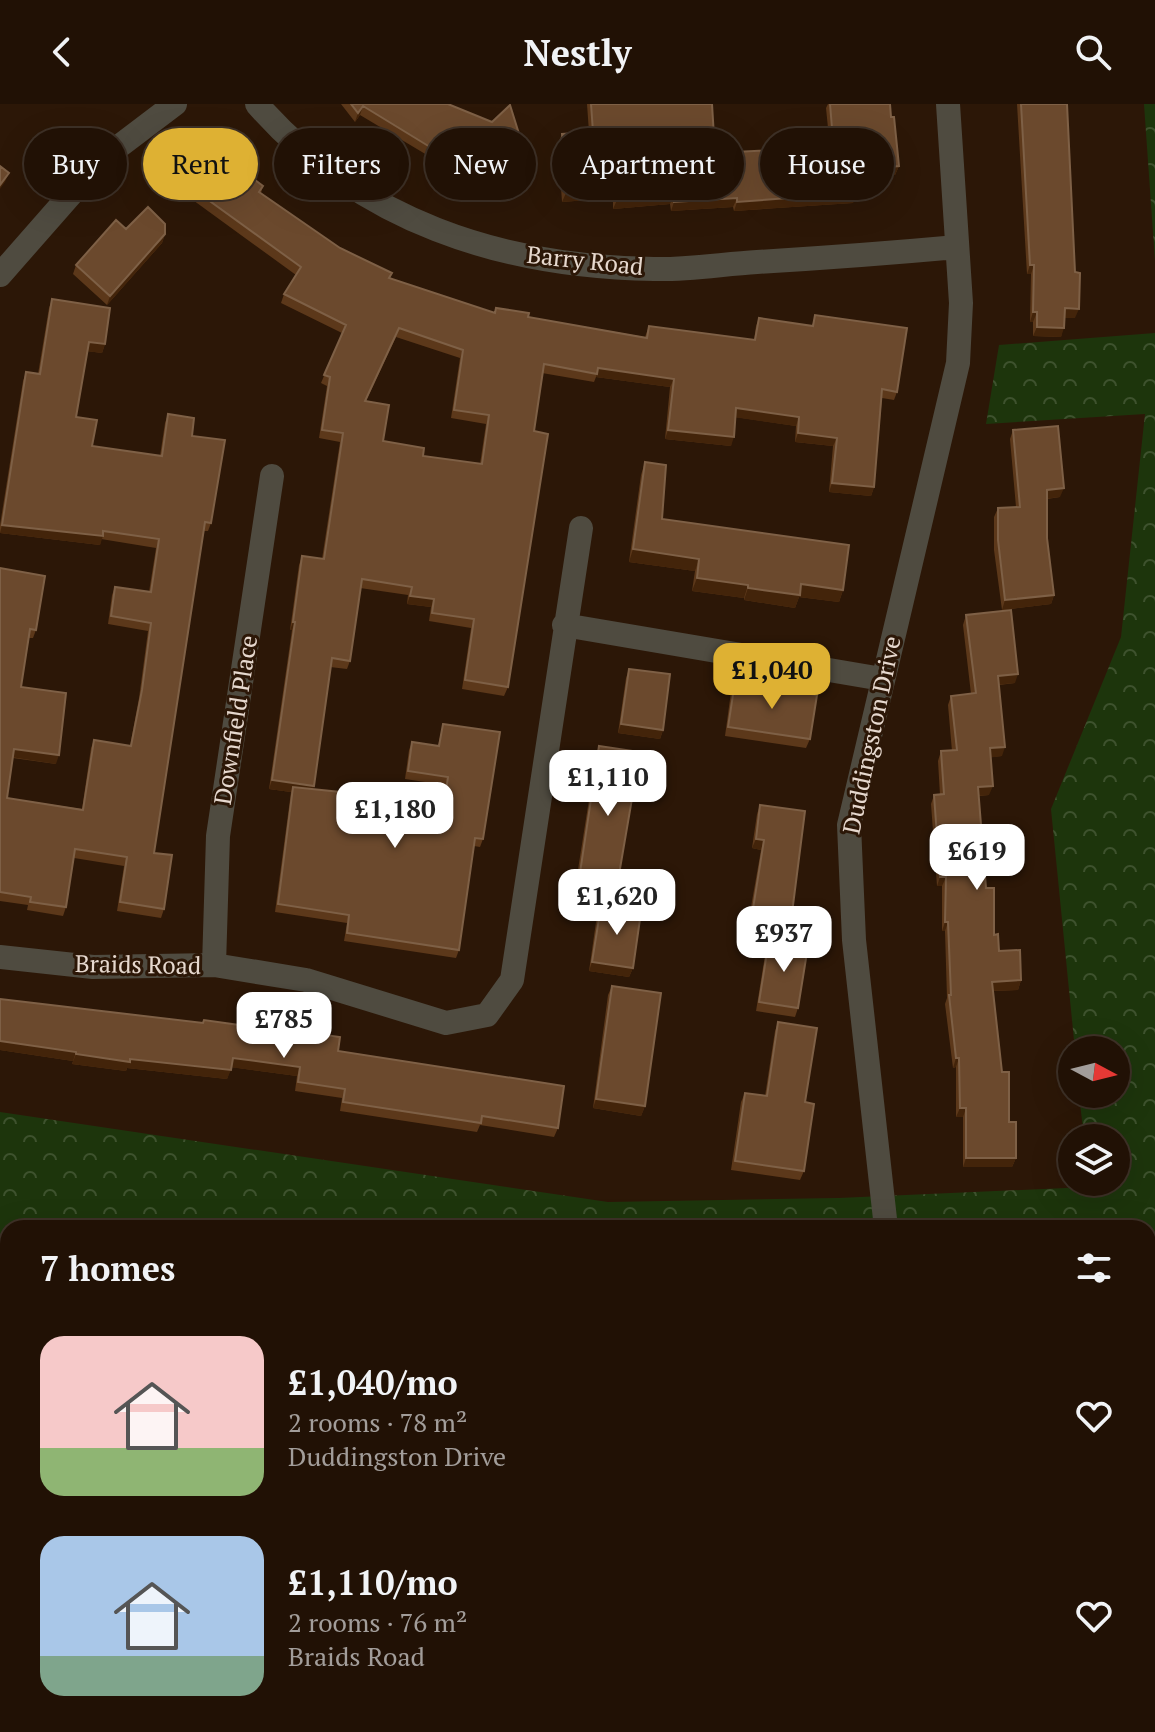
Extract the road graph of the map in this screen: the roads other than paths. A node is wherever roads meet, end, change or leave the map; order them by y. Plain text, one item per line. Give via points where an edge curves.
1 (175, 104) edge
2 (257, 104) edge
3 (948, 104) edge
4 (957, 247) junction
5 (0, 275) edge
6 (272, 476) dead end
7 (581, 528) dead end
8 (564, 625) junction
9 (882, 679) junction
10 (0, 957) edge
11 (214, 965) junction
12 (885, 1220) edge

1 - 5 street via 101,160
2 - 4 street, Barry Road via 317,161 373,201 459,240 524,256 656,269
3 - 4 street, Duddingston Drive
4 - 9 street, Duddingston Drive via 958,363
6 - 11 street, Downfield Place via 218,836
7 - 8 street, Braids Road
8 - 9 street
8 - 11 street, Braids Road via 512,980 487,1015 446,1023 306,980
9 - 12 street, Duddingston Drive via 849,825 854,940
10 - 11 street, Braids Road via 93,967

